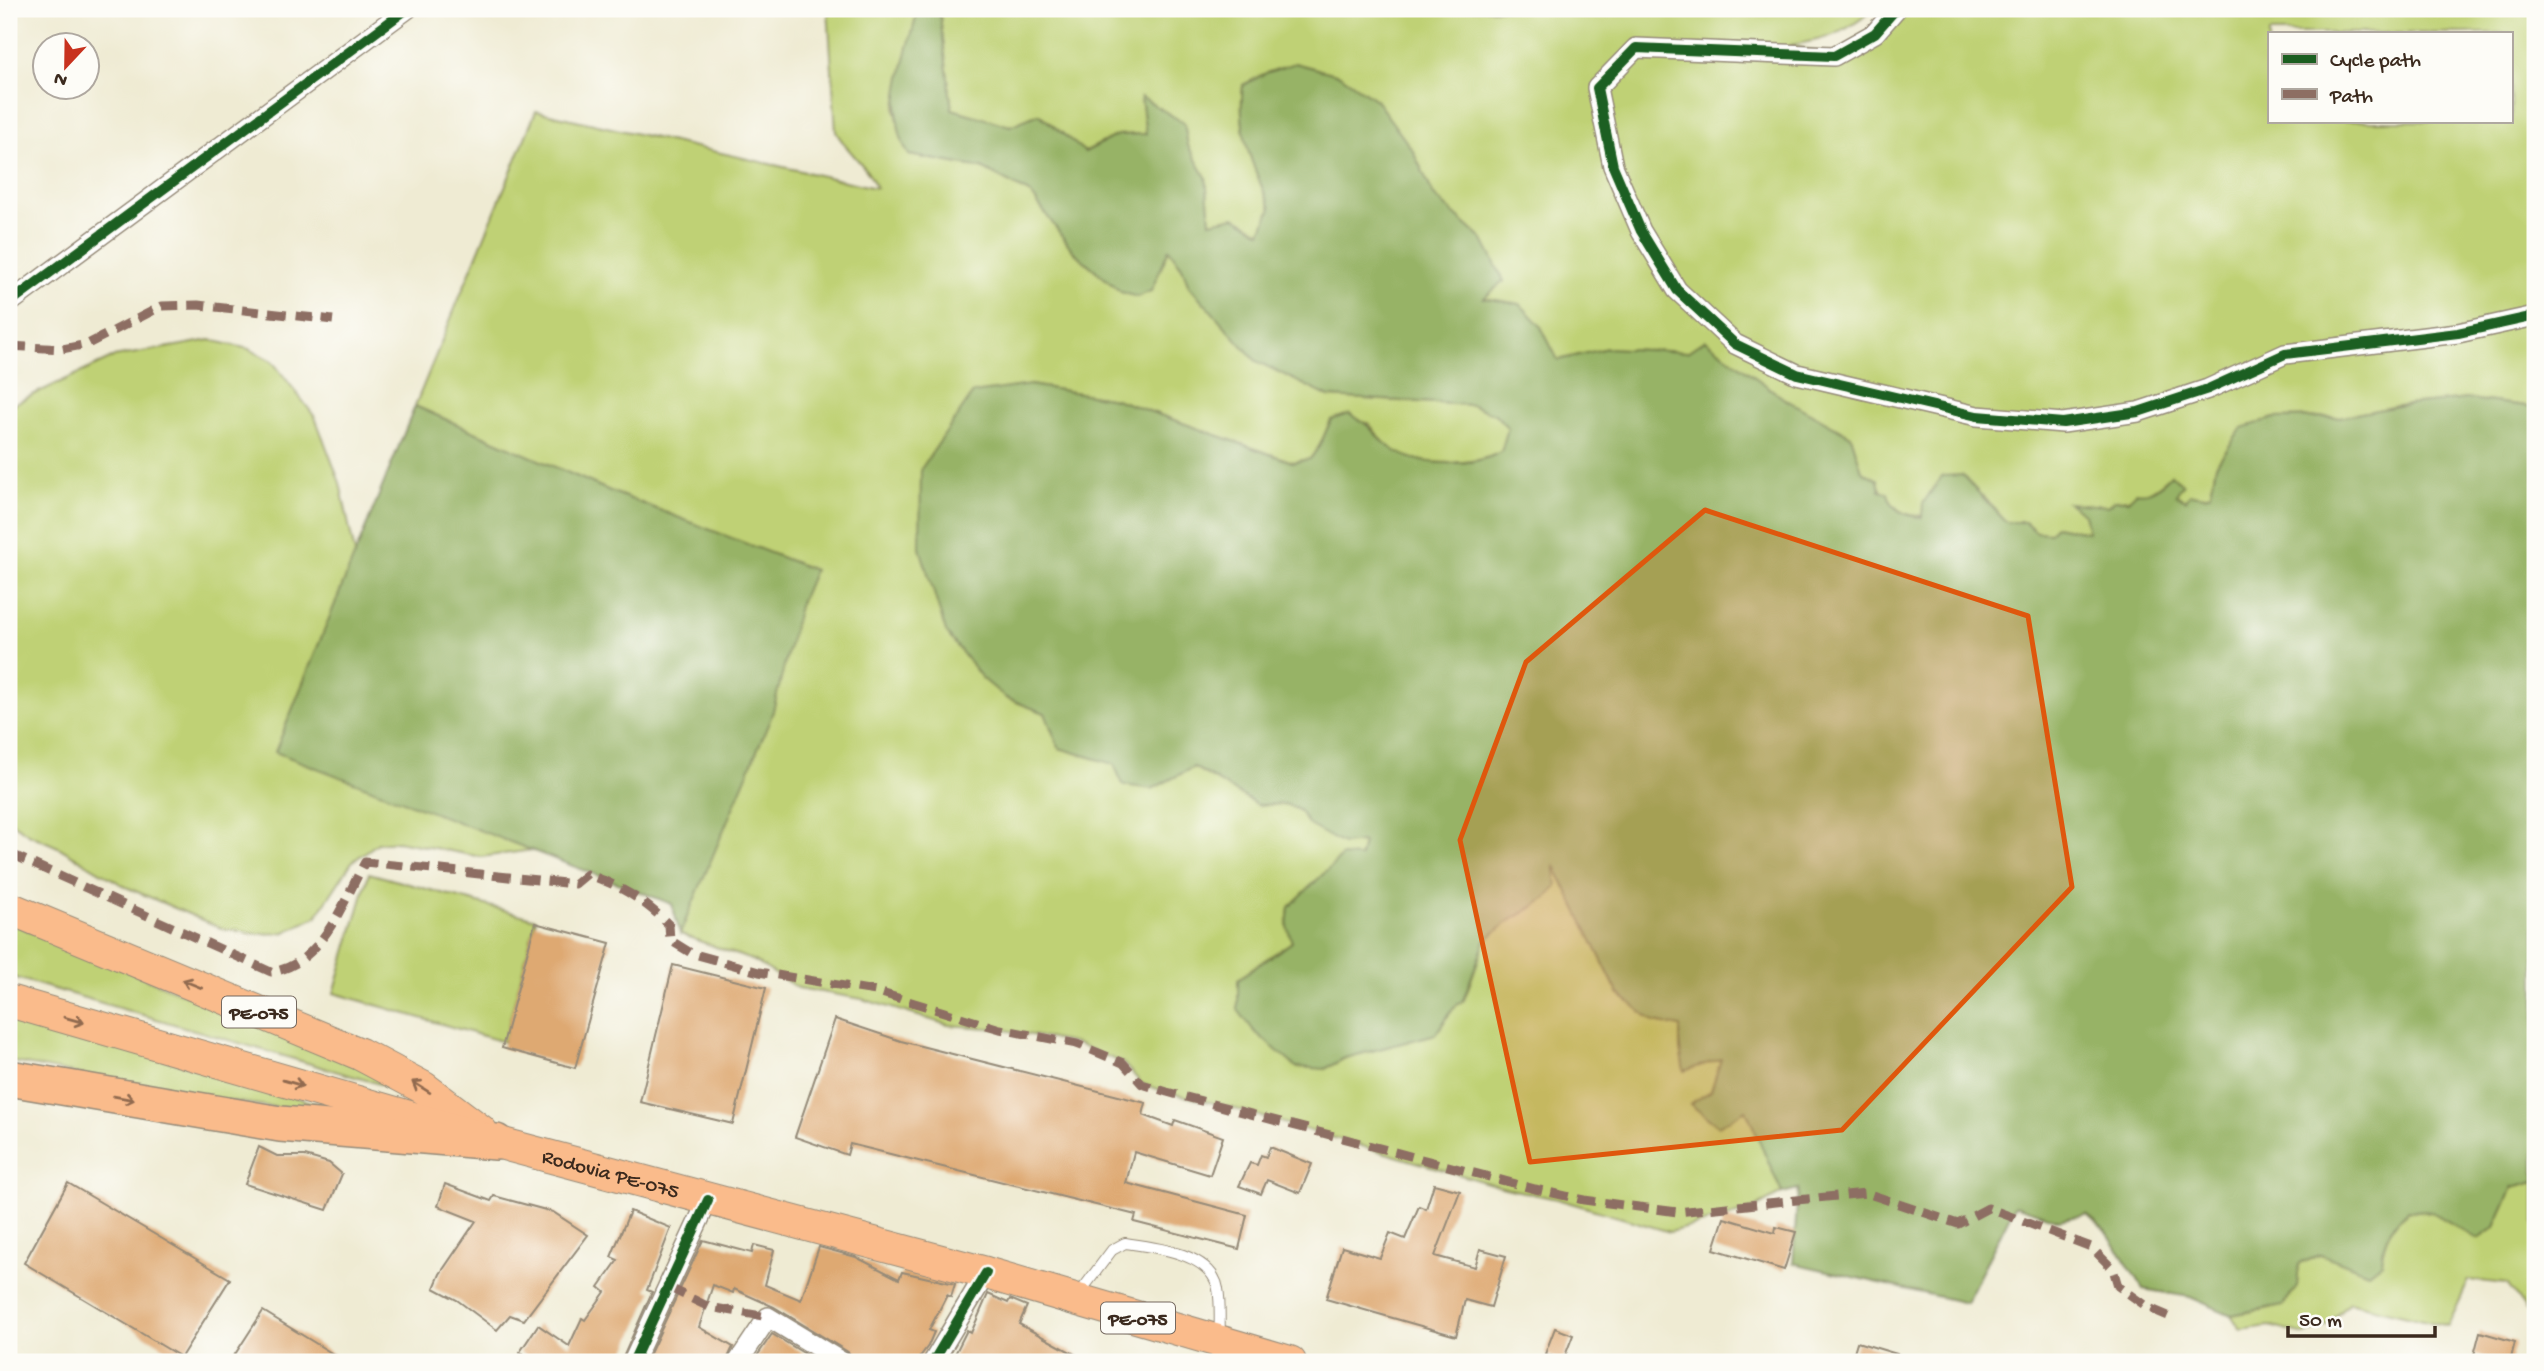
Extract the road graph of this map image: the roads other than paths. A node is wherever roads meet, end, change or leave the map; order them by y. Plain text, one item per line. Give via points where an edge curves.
1 (407, 9) edge
2 (1896, 9) edge
3 (9, 303) edge
4 (2535, 316) edge
5 (9, 908) edge
6 (9, 1001) edge
7 (9, 1077) edge
8 (496, 1142) junction
9 (708, 1200) junction
10 (986, 1273) junction
11 (1075, 1299) junction
12 (1220, 1342) junction
13 (1275, 1360) edge
14 (633, 1362) edge
15 (738, 1362) edge
16 (842, 1362) edge
17 (933, 1362) edge

1 - 3 street
2 - 4 street via 1875,33 1834,56 1636,48 1597,88 1613,166 1641,231 1677,290 1735,344 1810,377 1977,416 2063,423 2138,412 2208,389 2285,354 2458,333
8 -> 5 main road, Rodovia PE-075 / PE-075 via 424,1088 360,1054
6 -> 8 main road, PE-075
7 -> 8 highway via 280,1124
8 - 9 main road, Rodovia PE-075 / PE-075
9 - 10 main road, Rodovia PE-075 / PE-075
9 - 14 street
10 - 11 main road, Rodovia PE-075 / PE-075
10 - 17 street
11 - 12 main road, Rodovia PE-075 / PE-075
11 - 12 lane via 1112,1250 1125,1243 1191,1258 1209,1269 1218,1286
12 - 13 main road, Rodovia PE-075 / PE-075
15 - 16 street via 768,1317

